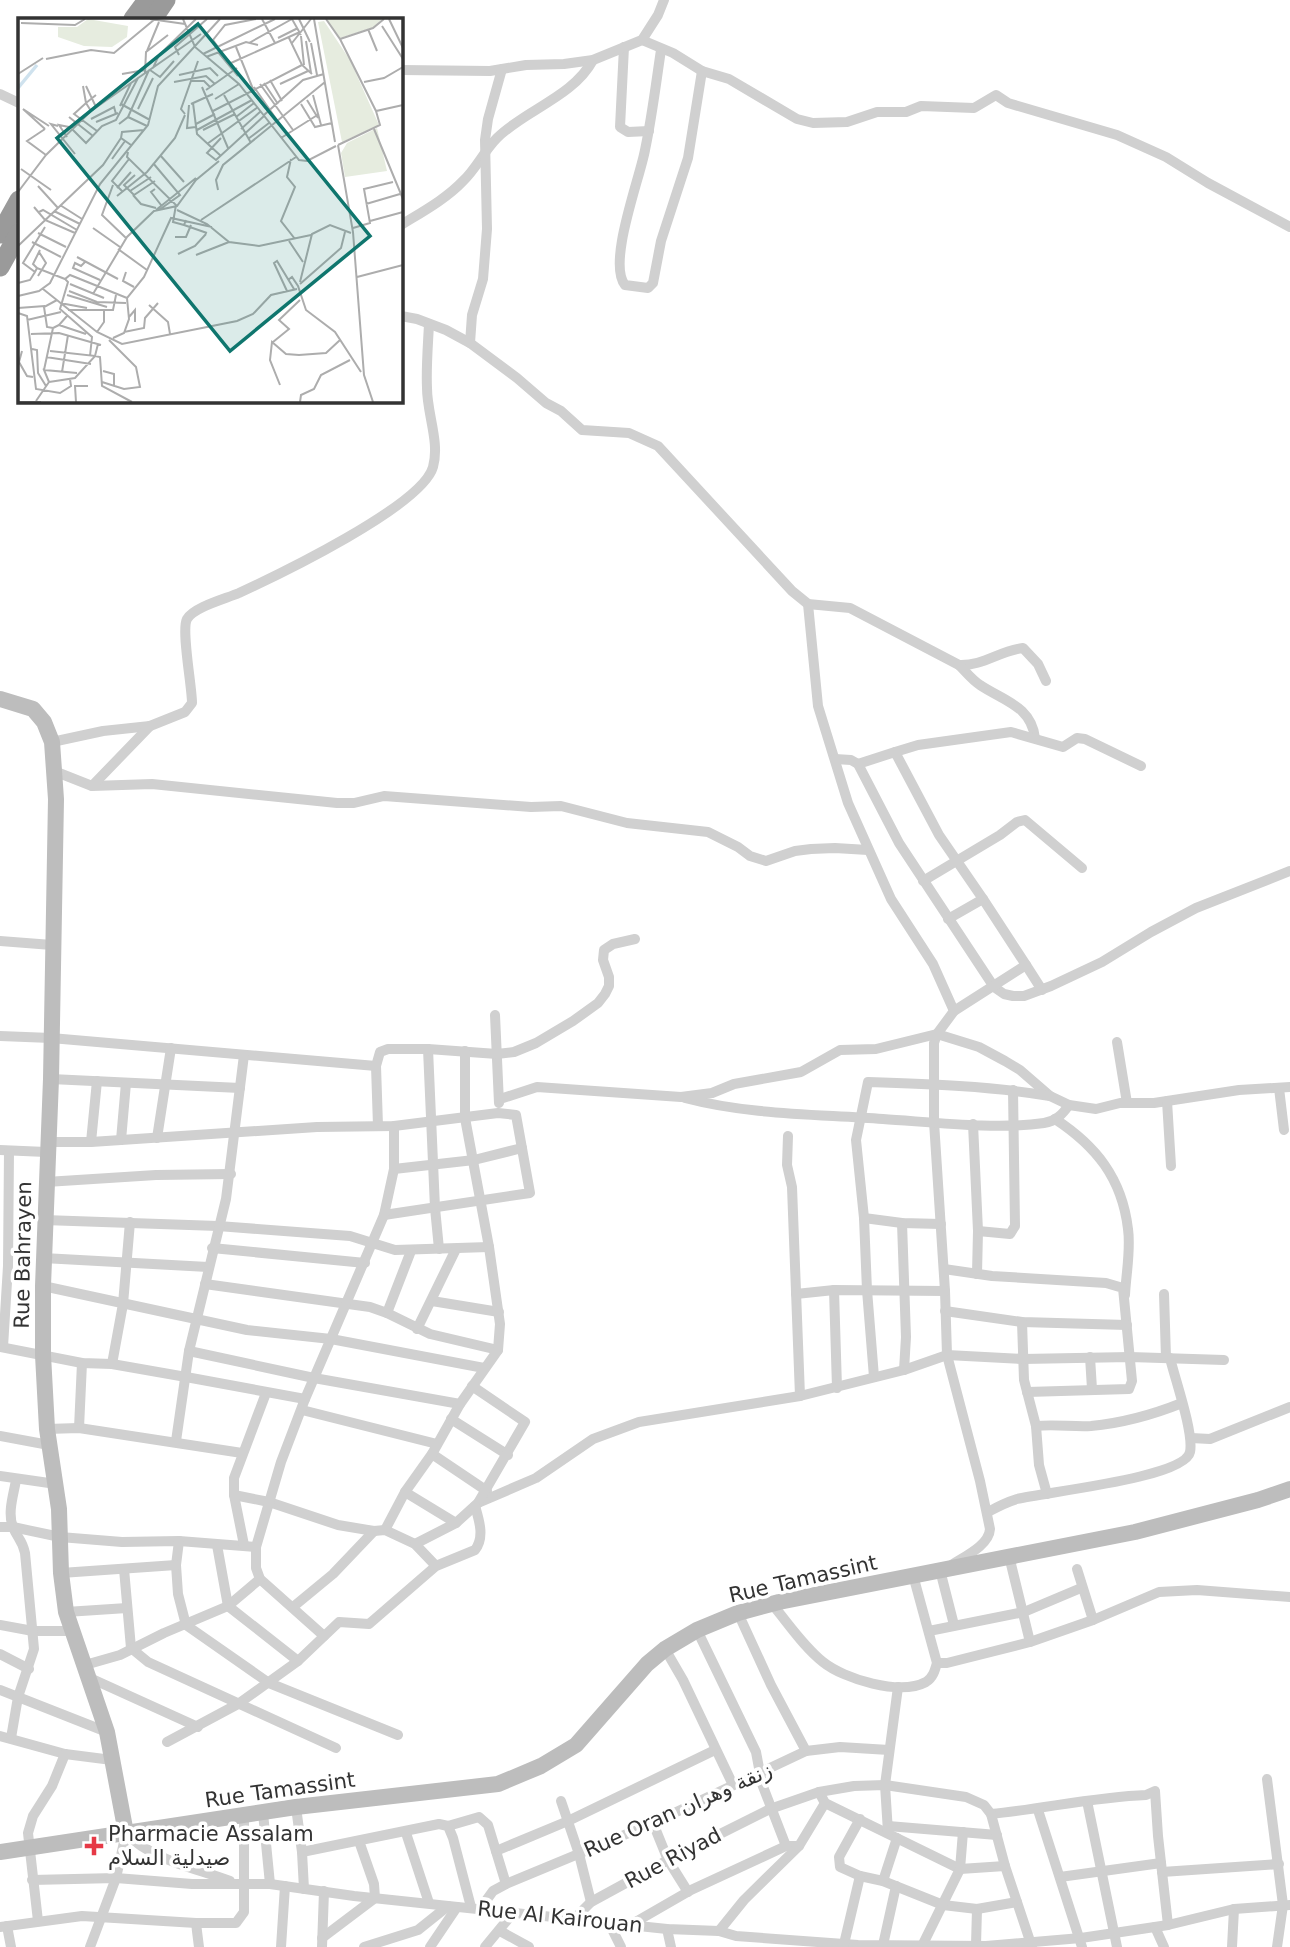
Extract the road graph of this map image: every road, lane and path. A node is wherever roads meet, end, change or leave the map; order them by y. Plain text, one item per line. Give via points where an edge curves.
1 (147, 0) edge
2 (166, 0) edge
3 (664, 0) edge
4 (134, 18) edge
5 (154, 18) edge
6 (642, 40) junction
7 (624, 47) junction
8 (661, 50) junction
9 (593, 60) junction
10 (502, 69) junction
11 (402, 70) edge
12 (702, 71) junction
13 (0, 94) edge
14 (18, 103) edge
15 (649, 131) junction
16 (484, 155) junction
17 (18, 202) edge
18 (402, 224) edge
19 (1290, 227) edge
20 (0, 234) edge
21 (18, 235) edge
22 (0, 267) edge
23 (402, 316) edge
24 (429, 324) junction
25 (470, 343) junction
26 (808, 604) junction
27 (959, 666) junction
28 (1046, 681) dead end
29 (0, 699) edge
30 (150, 726) junction
31 (1035, 738) junction
32 (51, 742) junction
33 (895, 752) junction
34 (835, 759) junction
35 (858, 764) junction
36 (1141, 766) dead end
37 (54, 771) junction
38 (92, 786) junction
39 (867, 850) junction
40 (957, 861) junction
41 (1082, 868) dead end
42 (1290, 871) edge
43 (923, 881) junction
44 (982, 899) junction
45 (948, 919) junction
46 (635, 939) dead end
47 (0, 941) edge
48 (52, 945) junction
49 (1026, 965) junction
50 (994, 987) junction
51 (1042, 990) junction
52 (954, 1011) junction
53 (495, 1015) dead end
54 (937, 1034) junction
55 (0, 1036) edge
56 (51, 1038) junction
57 (1117, 1042) dead end
58 (171, 1048) junction
59 (428, 1049) junction
60 (465, 1051) junction
61 (497, 1054) junction
62 (244, 1055) junction
63 (376, 1066) junction
64 (51, 1079) junction
65 (97, 1081) junction
66 (126, 1083) junction
67 (933, 1084) junction
68 (164, 1086) junction
69 (1285, 1087) edge
70 (240, 1088) junction
71 (1013, 1090) junction
72 (1050, 1096) junction
73 (681, 1097) junction
74 (500, 1099) junction
75 (1167, 1101) junction
76 (1126, 1103) junction
77 (1069, 1105) junction
78 (498, 1113) junction
79 (862, 1117) junction
80 (465, 1118) junction
81 (1055, 1119) junction
82 (934, 1122) junction
83 (433, 1123) junction
84 (973, 1124) junction
85 (1015, 1125) junction
86 (378, 1126) junction
87 (394, 1126) junction
88 (1284, 1130) dead end
89 (234, 1132) junction
90 (788, 1136) dead end
91 (157, 1138) junction
92 (121, 1140) junction
93 (91, 1142) junction
94 (47, 1147) junction
95 (522, 1148) junction
96 (5, 1150) edge
97 (474, 1160) junction
98 (435, 1164) junction
99 (1171, 1166) dead end
100 (394, 1169) junction
101 (230, 1174) junction
102 (46, 1182) junction
103 (480, 1200) junction
104 (435, 1208) junction
105 (384, 1215) junction
106 (864, 1218) junction
107 (44, 1220) junction
108 (130, 1222) junction
109 (902, 1223) junction
110 (941, 1224) junction
111 (218, 1226) junction
112 (978, 1231) junction
113 (373, 1243) junction
114 (489, 1247) junction
115 (212, 1248) junction
116 (439, 1249) junction
117 (456, 1250) junction
118 (411, 1251) junction
119 (43, 1258) junction
120 (128, 1261) junction
121 (365, 1263) junction
122 (208, 1267) junction
123 (944, 1269) junction
124 (977, 1274) junction
125 (205, 1284) junction
126 (43, 1286) junction
127 (834, 1290) junction
128 (867, 1290) junction
129 (904, 1291) junction
130 (945, 1292) junction
131 (796, 1294) junction
132 (1125, 1294) junction
133 (1164, 1294) dead end
134 (432, 1301) junction
135 (123, 1304) junction
136 (347, 1304) junction
137 (945, 1311) junction
138 (387, 1312) junction
139 (499, 1312) junction
140 (196, 1319) junction
141 (1023, 1322) junction
142 (1127, 1325) junction
143 (417, 1329) junction
144 (331, 1339) junction
145 (1, 1347) edge
146 (498, 1350) junction
147 (189, 1351) junction
148 (947, 1354) junction
149 (43, 1356) junction
150 (1090, 1357) junction
151 (1130, 1357) junction
152 (1168, 1358) junction
153 (1023, 1359) junction
154 (1224, 1360) dead end
155 (82, 1363) junction
156 (112, 1364) junction
157 (484, 1368) junction
158 (904, 1370) junction
159 (186, 1377) junction
160 (874, 1377) junction
161 (314, 1378) junction
162 (472, 1386) junction
163 (837, 1388) junction
164 (1092, 1390) junction
165 (1027, 1392) junction
166 (266, 1393) junction
167 (800, 1396) junction
168 (460, 1404) junction
169 (1182, 1404) junction
170 (304, 1405) junction
171 (1290, 1407) edge
172 (451, 1419) junction
173 (1036, 1426) junction
174 (79, 1428) junction
175 (0, 1436) edge
176 (48, 1437) junction
177 (1191, 1438) junction
178 (176, 1441) junction
179 (434, 1449) junction
180 (242, 1453) junction
181 (508, 1455) junction
182 (0, 1476) edge
183 (16, 1480) junction
184 (56, 1484) junction
185 (1290, 1489) edge
186 (487, 1491) junction
187 (405, 1492) junction
188 (1047, 1494) junction
189 (234, 1495) junction
190 (269, 1502) junction
191 (476, 1504) junction
192 (988, 1512) junction
193 (456, 1523) junction
194 (0, 1527) edge
195 (13, 1527) junction
196 (379, 1531) junction
197 (60, 1537) junction
198 (179, 1541) junction
199 (415, 1544) junction
200 (217, 1545) junction
201 (244, 1545) junction
202 (256, 1547) junction
203 (1009, 1556) junction
204 (176, 1565) junction
205 (436, 1566) junction
206 (124, 1569) junction
207 (943, 1569) junction
208 (1077, 1569) dead end
209 (61, 1573) junction
210 (913, 1575) junction
211 (260, 1579) junction
212 (1081, 1588) junction
213 (1290, 1597) edge
214 (772, 1604) junction
215 (228, 1606) junction
216 (293, 1607) junction
217 (127, 1608) junction
218 (66, 1612) junction
219 (1024, 1612) junction
220 (738, 1613) junction
221 (1093, 1620) junction
222 (0, 1625) edge
223 (186, 1625) junction
224 (954, 1625) junction
225 (697, 1630) junction
226 (929, 1630) junction
227 (33, 1631) junction
228 (73, 1631) junction
229 (324, 1636) junction
230 (1030, 1642) junction
231 (131, 1648) junction
232 (665, 1650) junction
233 (0, 1654) edge
234 (298, 1661) junction
235 (937, 1663) junction
236 (29, 1669) junction
237 (88, 1671) junction
238 (269, 1683) junction
239 (898, 1687) junction
240 (0, 1690) edge
241 (18, 1697) junction
242 (238, 1704) junction
243 (198, 1727) junction
244 (107, 1732) junction
245 (398, 1735) dead end
246 (6, 1737) edge
247 (167, 1742) dead end
248 (336, 1748) dead end
249 (715, 1750) junction
250 (889, 1750) junction
251 (806, 1751) junction
252 (65, 1754) junction
253 (112, 1760) junction
254 (761, 1773) junction
255 (1267, 1779) dead end
256 (733, 1785) junction
257 (886, 1785) junction
258 (819, 1792) junction
259 (561, 1801) dead end
260 (1087, 1801) junction
261 (825, 1803) junction
262 (296, 1807) junction
263 (770, 1809) junction
264 (1038, 1810) junction
265 (263, 1813) junction
266 (244, 1814) junction
267 (991, 1814) junction
268 (859, 1819) junction
269 (568, 1821) junction
270 (653, 1823) junction
271 (448, 1826) junction
272 (891, 1832) junction
273 (963, 1832) junction
274 (126, 1833) junction
275 (407, 1833) junction
276 (997, 1835) junction
277 (359, 1841) junction
278 (786, 1846) junction
279 (799, 1846) junction
280 (29, 1848) junction
281 (496, 1851) junction
282 (0, 1852) edge
283 (302, 1852) junction
284 (579, 1854) junction
285 (668, 1860) junction
286 (1279, 1864) junction
287 (1005, 1866) junction
288 (1161, 1868) junction
289 (960, 1869) junction
290 (1100, 1870) junction
291 (860, 1876) junction
292 (1059, 1877) junction
293 (116, 1878) junction
294 (32, 1880) junction
295 (883, 1881) junction
296 (242, 1884) junction
297 (270, 1884) junction
298 (506, 1884) junction
299 (285, 1886) junction
300 (896, 1886) junction
301 (304, 1889) junction
302 (324, 1891) junction
303 (688, 1892) junction
304 (375, 1898) junction
305 (591, 1902) junction
306 (1017, 1902) junction
307 (429, 1903) junction
308 (943, 1905) junction
309 (1286, 1905) edge
310 (453, 1907) junction
311 (476, 1908) junction
312 (977, 1909) junction
313 (1234, 1909) junction
314 (513, 1913) junction
315 (100, 1917) junction
316 (575, 1918) junction
317 (38, 1921) junction
318 (196, 1923) junction
319 (609, 1923) junction
320 (631, 1924) junction
321 (1168, 1925) junction
322 (4, 1926) edge
323 (1155, 1927) junction
324 (667, 1929) junction
325 (500, 1931) junction
326 (719, 1931) junction
327 (1114, 1933) junction
328 (735, 1941) edge
329 (322, 1943) edge
330 (783, 1943) edge
331 (1081, 1943) edge
332 (844, 1944) junction
333 (923, 1944) junction
334 (821, 1945) edge
335 (1032, 1945) edge
336 (858, 1946) edge
337 (890, 1946) edge
338 (937, 1946) edge
339 (982, 1946) edge
340 (11, 1947) edge
341 (90, 1947) edge
342 (199, 1947) edge
343 (281, 1947) edge
344 (364, 1947) edge
345 (430, 1947) edge
346 (485, 1947) edge
347 (529, 1947) edge
348 (621, 1947) edge
349 (671, 1947) edge
350 (1117, 1947) edge
351 (1164, 1947) edge
352 (1232, 1947) edge
353 (1277, 1947) edge

1 - 4 highway
2 - 5 highway
3 - 6 street
6 - 7 street
6 - 8 street
7 - 9 street
7 - 15 street via 620,127 628,132
8 - 12 street
8 - 15 street
9 - 10 street
9 - 16 street via 581,78 498,137
10 - 11 street
10 - 16 street
12 - 15 street via 688,158 661,241 653,284 648,288 625,285 620,270 625,223
12 - 19 street via 729,79 782,111 813,123 848,122 877,112 906,112 921,106 974,108 996,95 1008,103 1117,135 1166,157
13 - 14 street
16 - 18 street via 463,182
16 - 25 street via 487,229
17 - 20 highway
21 - 22 highway
23 - 24 street
24 - 25 street
24 - 30 street via 426,389 435,450 425,484 357,532 294,568 193,612 184,627 192,703 185,712
25 - 26 street via 583,430 620,432 658,446
26 - 27 street via 850,608
26 - 34 street via 818,706
27 - 28 street via 972,666 1023,648
27 - 31 street via 977,684 1018,707 1031,720
29 - 32 main road, Rue Bahrayen via 33,709
30 - 32 street
30 - 38 street
31 - 33 street via 1011,732
31 - 36 street via 1063,747 1077,738 1085,739
32 - 37 main road, Rue Bahrayen
33 - 35 street
33 - 40 street
34 - 35 street
34 - 39 street
35 - 43 street
37 - 38 street
37 - 48 main road, Rue Bahrayen
38 - 39 street via 152,783 337,803 384,796 561,806 627,823 708,832 766,861 811,849
39 - 52 street via 891,899 933,964
40 - 41 street via 1017,821 1026,820
40 - 43 street
40 - 44 street
42 - 51 street via 1196,908
43 - 45 street
44 - 45 street
44 - 49 street
45 - 50 street
46 - 61 street via 604,950 609,986 598,1003 536,1043
47 - 48 street
48 - 56 main road, Rue Bahrayen
49 - 50 street
49 - 51 street
50 - 51 street via 1013,996
50 - 52 street
52 - 54 street
53 - 61 street
54 - 67 street
54 - 72 street via 979,1046 1005,1060
54 - 73 street via 876,1049 840,1050 801,1072
55 - 56 street
56 - 58 street
56 - 64 main road, Rue Bahrayen
57 - 76 street
58 - 62 street
58 - 68 street
59 - 60 street
59 - 63 street via 383,1050
59 - 83 street
60 - 61 street
60 - 80 street
61 - 74 street
62 - 63 street
62 - 70 street
63 - 86 street
64 - 65 street
64 - 94 main road, Rue Bahrayen
65 - 66 street
65 - 93 street
66 - 68 street
66 - 92 street
67 - 71 street
67 - 79 street via 868,1082
67 - 82 street
68 - 70 street
68 - 91 street
69 - 75 street
69 - 88 street
70 - 89 street
71 - 72 street
71 - 85 street
72 - 77 street
73 - 74 street via 537,1087
73 - 79 street via 741,1109
74 - 78 street
75 - 76 street
75 - 99 street
76 - 77 street via 1096,1109
77 - 81 street
78 - 80 street
78 - 95 street via 516,1115
79 - 82 street
79 - 106 street via 856,1140
80 - 83 street
80 - 97 street
81 - 85 street
81 - 132 street via 1098,1154 1123,1203 1129,1231
82 - 84 street
82 - 110 street
83 - 87 street
83 - 98 street
84 - 85 street
84 - 112 street
85 - 112 street via 1015,1226 1010,1234
86 - 87 street
86 - 89 street
87 - 100 street
89 - 91 street
89 - 101 street
90 - 131 street
91 - 92 street
92 - 93 street
93 - 94 street
94 - 96 street
94 - 102 main road, Rue Bahrayen
95 - 97 street
95 - 103 street via 530,1193
96 - 145 street via 8,1266
97 - 98 street
97 - 103 street
98 - 100 street
98 - 104 street
100 - 105 street
101 - 102 street
101 - 111 street
102 - 107 main road, Rue Bahrayen
103 - 104 street
103 - 114 street
104 - 105 street
104 - 116 street
105 - 113 street
106 - 109 street
106 - 128 street
107 - 108 street
107 - 119 main road, Rue Bahrayen
108 - 111 street
108 - 120 street
109 - 110 street
109 - 129 street
110 - 123 street
111 - 113 street via 350,1236
111 - 115 street
112 - 124 street
113 - 118 street via 387,1250
113 - 121 street
114 - 117 street
114 - 139 street
115 - 121 street
115 - 122 street
116 - 117 street
116 - 118 street
117 - 134 street
118 - 138 street
119 - 120 street
119 - 126 main road, Rue Bahrayen
120 - 122 street
120 - 135 street
121 - 136 street
122 - 125 street
123 - 124 street
123 - 130 street
124 - 132 street via 1106,1283 1123,1288
125 - 136 street
125 - 140 street
126 - 135 street
126 - 149 main road, Rue Bahrayen
127 - 128 street
127 - 131 street
127 - 163 street
128 - 129 street
128 - 160 street
129 - 130 street
129 - 158 street
130 - 137 street
131 - 167 street
132 - 142 street
133 - 152 street
134 - 139 street
134 - 143 street
135 - 140 street
135 - 156 street
136 - 138 street
136 - 144 street
137 - 141 street
137 - 148 street
138 - 143 street
139 - 146 street
140 - 144 street
140 - 147 street
141 - 142 street
141 - 153 street
142 - 151 street
143 - 146 street
144 - 157 street
144 - 161 street
145 - 149 street
146 - 157 street
147 - 159 street
147 - 161 street
148 - 153 street
148 - 158 street
148 - 192 street
149 - 155 street
149 - 176 main road, Rue Bahrayen
150 - 151 street
150 - 153 street
150 - 164 street
151 - 152 street
151 - 164 street via 1129,1389
152 - 154 street
152 - 169 street
153 - 165 street
155 - 156 street
155 - 174 street
156 - 159 street
157 - 162 street
158 - 160 street
159 - 166 street
159 - 178 street
160 - 163 street
161 - 168 street
161 - 170 street
162 - 168 street
162 - 181 street via 525,1422
163 - 167 street
164 - 165 street
165 - 173 street
166 - 170 street
166 - 180 street
167 - 191 street via 639,1422 593,1439 536,1478
168 - 172 street
169 - 173 street via 1133,1420
169 - 177 street
170 - 179 street
170 - 190 street
171 - 177 street via 1210,1438
172 - 179 street
172 - 181 street
173 - 188 street
174 - 176 street
174 - 178 street
175 - 176 street
176 - 184 main road, Rue Bahrayen
177 - 188 street via 1188,1457 1182,1463
178 - 180 street
179 - 186 street
179 - 187 street
180 - 189 street
181 - 186 street
182 - 183 street
183 - 184 street
183 - 195 street
184 - 197 main road, Rue Bahrayen
185 - 203 main road, Rue Tamassint via 1135,1532
186 - 191 street
187 - 193 street
187 - 196 street
188 - 192 street via 1018,1499
189 - 190 street
189 - 201 street
190 - 196 street via 338,1525
190 - 202 street
191 - 193 street
191 - 205 street via 479,1545 465,1556
192 - 207 street via 990,1536
193 - 199 street
194 - 195 street
195 - 197 street
195 - 227 street via 23,1541
196 - 199 street
196 - 216 street
197 - 198 street
197 - 209 main road, Rue Bahrayen
198 - 200 street
198 - 204 street
199 - 205 street
200 - 201 street
200 - 215 street
201 - 202 street
202 - 211 street
203 - 207 main road, Rue Tamassint
203 - 219 street
204 - 206 street
204 - 223 street
205 - 229 street via 374,1621 339,1622
206 - 209 street
206 - 217 street
207 - 210 main road, Rue Tamassint
207 - 224 street
208 - 212 street
209 - 218 main road, Rue Bahrayen
210 - 214 main road, Rue Tamassint
210 - 226 street
211 - 215 street
211 - 216 street
212 - 219 street
212 - 221 street
213 - 221 street via 1159,1592
214 - 220 main road, Rue Tamassint
214 - 239 street via 815,1655 833,1669
215 - 223 street
215 - 234 street
216 - 229 street
217 - 218 street
217 - 231 street
218 - 228 main road, Rue Bahrayen
219 - 224 street
219 - 230 street
220 - 225 main road, Rue Tamassint
220 - 251 street
221 - 230 street
222 - 227 street
223 - 231 street
223 - 238 street
224 - 226 street
225 - 232 main road, Rue Tamassint
225 - 254 street via 756,1752
226 - 235 street
227 - 228 street
227 - 236 street
228 - 237 main road, Rue Bahrayen
229 - 234 street
230 - 235 street
231 - 237 street
231 - 242 street via 148,1662
232 - 249 street
232 - 262 main road, Rue Tamassint via 576,1745 541,1766 498,1784
233 - 236 street
234 - 238 street
235 - 239 street via 926,1682
236 - 241 street
237 - 243 street
237 - 244 main road, Rue Bahrayen
238 - 242 street
238 - 245 street
239 - 250 street
240 - 241 street
241 - 244 street
241 - 246 street
242 - 243 street
242 - 248 street
243 - 247 street
244 - 253 main road, Rue Bahrayen
246 - 252 street
249 - 256 street
249 - 269 street
250 - 251 street, Rue Oran زنقة وهران via 841,1747
250 - 257 street
251 - 254 street, Rue Oran زنقة وهران
252 - 253 street
252 - 280 street via 33,1816
253 - 274 main road, Rue Bahrayen
254 - 256 street, Rue Oran زنقة وهران
254 - 263 street
255 - 286 street
256 - 270 street, Rue Oran زنقة وهران
257 - 258 street, Rue Riyad
257 - 267 street, Rue Riyad via 966,1797 984,1805
257 - 272 street
258 - 261 street
258 - 263 street, Rue Riyad
259 - 269 street
260 - 264 street
260 - 288 street via 1155,1791
260 - 290 street
261 - 268 street
261 - 279 street
262 - 265 main road, Rue Tamassint
262 - 283 street
263 - 278 street
263 - 285 street, Rue Riyad
264 - 267 street
264 - 292 street
265 - 266 main road, Rue Tamassint
265 - 297 street
266 - 274 main road, Rue Tamassint
266 - 296 street
267 - 276 street
268 - 272 street
268 - 291 street via 838,1861 840,1867
269 - 281 street
269 - 284 street
270 - 284 street, Rue Oran زنقة وهران
270 - 285 street
271 - 275 street
271 - 281 street via 484,1819
271 - 311 street
272 - 273 street
272 - 289 street
272 - 295 street
273 - 276 street
273 - 289 street
274 - 280 main road, Rue Tamassint
274 - 293 street
274 - 296 street, Rue Al Kairouan via 159,1856
275 - 277 street
275 - 307 street
276 - 287 street
277 - 283 street
277 - 304 street
278 - 279 street
278 - 303 street
279 - 326 street
280 - 282 main road, Rue Tamassint
280 - 294 street
281 - 298 street
283 - 301 street
284 - 298 street, Rue Oran زنقة وهران
284 - 305 street
285 - 303 street
285 - 305 street, Rue Riyad
286 - 288 street
286 - 309 street
287 - 289 street
287 - 306 street
288 - 290 street
288 - 321 street
289 - 308 street
290 - 292 street
290 - 327 street
291 - 295 street
291 - 332 street
292 - 331 street
293 - 294 street
293 - 296 street
293 - 315 street
294 - 317 street
295 - 300 street
296 - 297 street, Rue Al Kairouan
296 - 318 street via 244,1912 240,1921
297 - 299 street, Rue Al Kairouan
298 - 311 street, Rue Oran زنقة وهران
299 - 301 street, Rue Al Kairouan
299 - 343 street
300 - 308 street
300 - 337 street
301 - 302 street, Rue Al Kairouan
302 - 304 street, Rue Al Kairouan
302 - 329 street
303 - 320 street
304 - 307 street, Rue Al Kairouan
304 - 329 street
305 - 316 street, Rue Riyad
306 - 312 street
306 - 335 street
307 - 310 street, Rue Al Kairouan
308 - 312 street
308 - 333 street
309 - 313 street, Rue Al Kairouan
309 - 353 street
310 - 311 street, Rue Al Kairouan
310 - 344 street via 418,1930
310 - 345 street
311 - 314 street, Rue Al Kairouan
312 - 339 street
313 - 321 street, Rue Al Kairouan
313 - 352 street
314 - 316 street, Rue Al Kairouan
314 - 325 street
315 - 317 street
315 - 318 street
315 - 341 street
316 - 319 street, Rue Al Kairouan
317 - 322 street
318 - 342 street
319 - 320 street, Rue Al Kairouan
319 - 348 street
320 - 324 street, Rue Al Kairouan
321 - 323 street, Rue Al Kairouan
322 - 340 street
323 - 327 street, Rue Al Kairouan
323 - 351 street
324 - 326 street, Rue Al Kairouan
324 - 349 street
325 - 346 street
325 - 347 street
326 - 328 street, Rue Al Kairouan
327 - 331 street, Rue Al Kairouan
327 - 350 street
328 - 330 street, Rue Al Kairouan
330 - 334 street, Rue Al Kairouan
331 - 335 street, Rue Al Kairouan
332 - 334 street, Rue Al Kairouan
332 - 336 street, Rue Al Kairouan
333 - 337 street, Rue Al Kairouan
333 - 338 street, Rue Al Kairouan
335 - 339 street, Rue Al Kairouan
336 - 337 street, Rue Al Kairouan
338 - 339 street, Rue Al Kairouan

